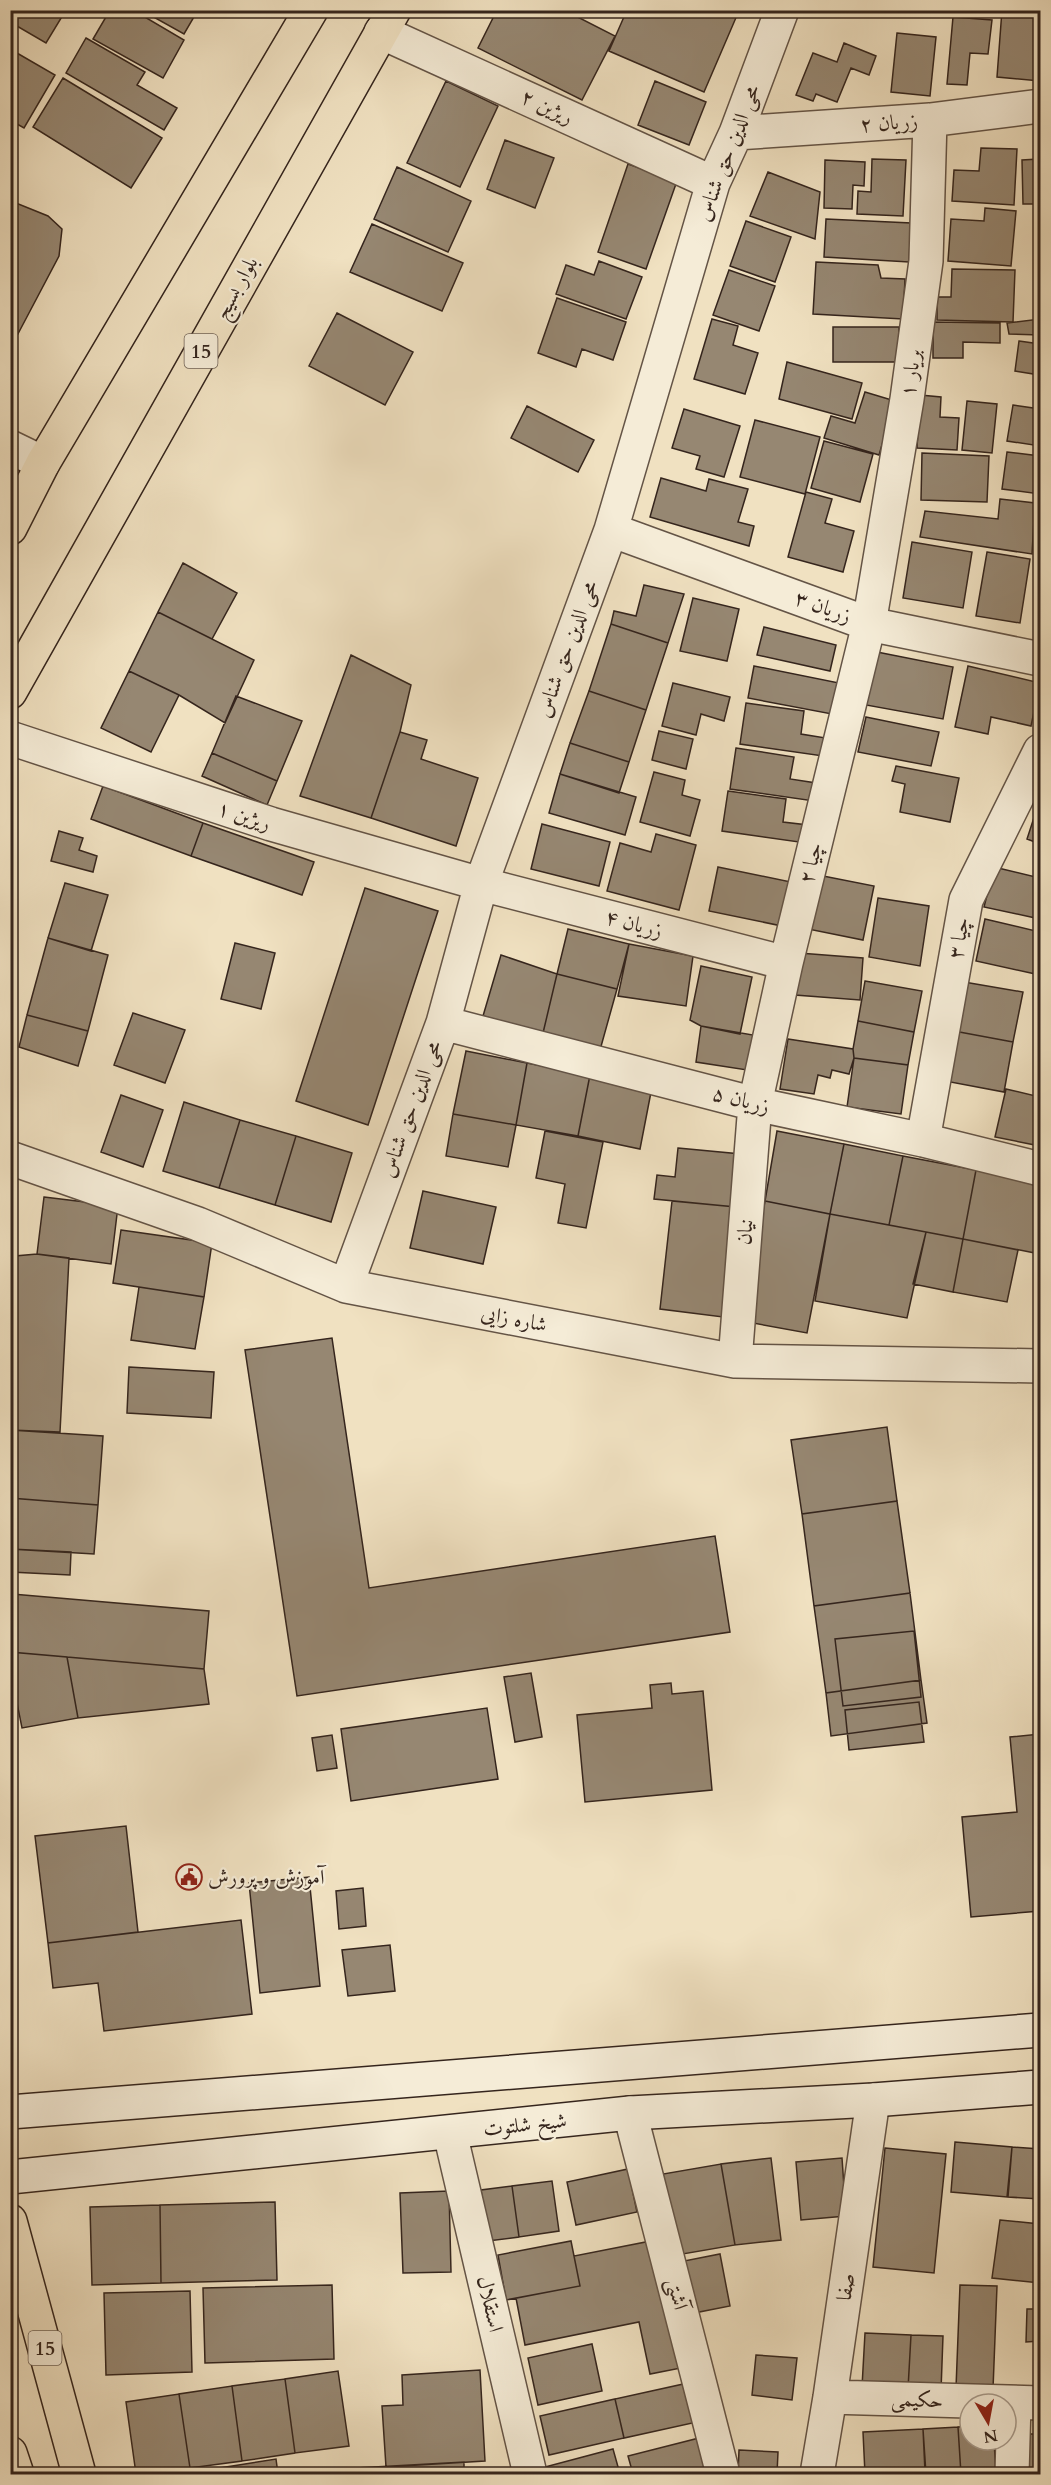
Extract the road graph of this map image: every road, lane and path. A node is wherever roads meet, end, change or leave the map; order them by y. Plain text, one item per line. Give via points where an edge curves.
1 (311, 10) edge
2 (782, 10) edge
3 (388, 21) edge
4 (1041, 106) edge
5 (930, 120) junction
6 (736, 133) junction
7 (712, 183) junction
8 (10, 447) edge
9 (43, 463) junction
10 (10, 528) edge
11 (611, 530) junction
12 (870, 624) junction
13 (1041, 659) edge
14 (10, 692) edge
15 (10, 738) edge
16 (1041, 751) edge
17 (481, 884) junction
18 (786, 963) junction
19 (443, 1023) junction
20 (755, 1104) junction
21 (923, 1140) junction
22 (10, 1158) edge
23 (1041, 1169) edge
24 (346, 1286) junction
25 (735, 1361) junction
26 (1041, 1366) edge
27 (1041, 2030) edge
28 (1041, 2087) edge
29 (873, 2100) junction
30 (10, 2112) edge
31 (630, 2113) junction
32 (450, 2133) junction
33 (10, 2177) edge
34 (10, 2221) edge
35 (830, 2397) junction
36 (1027, 2403) edge
37 (79, 2475) edge
38 (530, 2475) edge
39 (723, 2475) edge
40 (817, 2475) edge
41 (1012, 2475) edge

1 - 9 main road
2 - 6 street, محی الدین حق شناس
3 - 7 street, ریژین ۲
3 - 14 main road, بلوار بسیج / 15
4 - 5 street, زریان ۲
5 - 6 street, زریان ۲
5 - 12 street, بریار ۱ via 926,261
6 - 7 street, محی الدین حق شناس
7 - 11 street, محی الدین حق شناس
8 - 9 street
9 - 10 main road
11 - 12 street, زریان ۳
11 - 17 street, محی الدین حق شناس
12 - 13 street, زریان ۳
12 - 18 street, چیا ۲
15 - 17 street, ریژین ۱ via 271,824
16 - 21 street, چیا ۳ via 966,900
17 - 18 street, زریان ۴
17 - 19 street, محی الدین حق شناس
18 - 20 street, چیا ۲
19 - 20 street, زریان ۵
19 - 24 street, محی الدین حق شناس
20 - 21 street, زریان ۵
20 - 25 street, نیان
21 - 23 street, زریان ۵
22 - 24 street, شاره زایی via 198,1224
24 - 25 street, شاره زایی
25 - 26 street, شاره زایی
27 - 30 street
28 - 29 street, شیخ شلتوت
29 - 31 street, شیخ شلتوت
29 - 35 street, صفا
31 - 32 street, شیخ شلتوت
31 - 39 street, آشتی
32 - 33 street, شیخ شلتوت
32 - 38 street, استقلال
34 - 37 main road, 15
35 - 36 street, حکیمی
35 - 40 street, صفا
36 - 41 street

